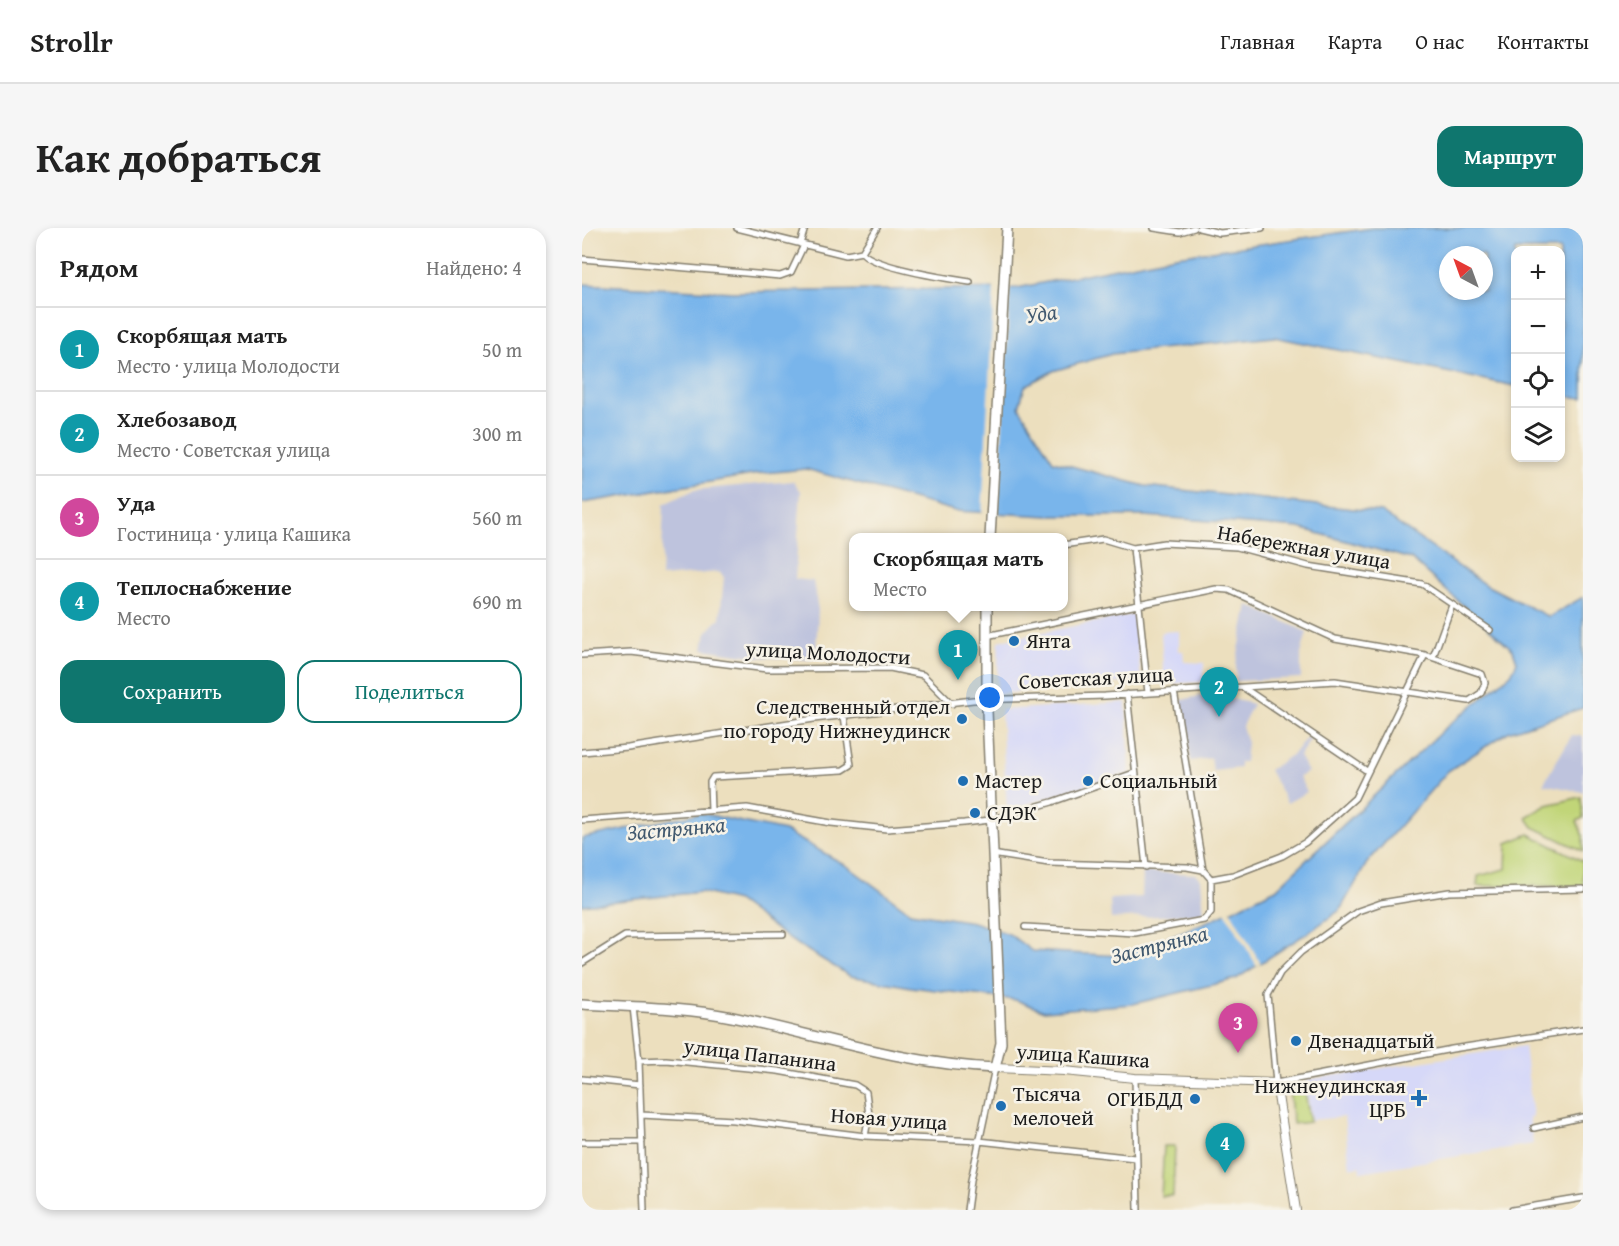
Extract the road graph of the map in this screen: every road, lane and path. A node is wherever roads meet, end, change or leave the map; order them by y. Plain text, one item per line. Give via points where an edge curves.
1 (736, 228) edge
2 (805, 228) edge
3 (877, 228) edge
4 (1007, 228) edge
5 (1154, 228) edge
6 (1197, 228) edge
7 (1262, 228) edge
8 (802, 245) junction
9 (862, 252) junction
10 (582, 259) edge
11 (970, 282) dead end
12 (990, 533) edge
13 (1068, 544) edge
14 (1133, 548) junction
15 (1141, 605) junction
16 (1452, 605) junction
17 (987, 611) edge
18 (1490, 630) dead end
19 (986, 636) junction
20 (582, 655) edge
21 (1425, 655) junction
22 (1433, 657) junction
23 (1244, 688) junction
24 (1407, 690) junction
25 (1174, 691) junction
26 (1148, 693) junction
27 (1127, 694) junction
28 (986, 700) junction
29 (952, 704) junction
30 (844, 716) junction
31 (582, 752) edge
32 (1367, 771) junction
33 (1134, 773) junction
34 (711, 811) junction
35 (582, 820) edge
36 (990, 820) junction
37 (992, 854) junction
38 (1146, 867) junction
39 (1203, 870) junction
40 (1211, 879) junction
41 (1583, 890) edge
42 (1025, 927) dead end
43 (783, 934) dead end
44 (582, 963) edge
45 (582, 1004) edge
46 (633, 1007) junction
47 (1583, 1029) edge
48 (639, 1061) junction
49 (995, 1068) junction
50 (1135, 1078) junction
51 (582, 1079) edge
52 (1276, 1083) junction
53 (640, 1085) junction
54 (641, 1116) junction
55 (1583, 1117) edge
56 (1534, 1128) dead end
57 (865, 1136) junction
58 (582, 1142) edge
59 (642, 1142) junction
60 (979, 1142) junction
61 (1135, 1158) junction
62 (1583, 1198) edge
63 (1546, 1207) edge
64 (644, 1210) edge
65 (967, 1210) edge
66 (1138, 1210) edge
67 (1296, 1210) edge
68 (1512, 1210) edge

1 - 8 street
2 - 8 street
3 - 9 street
4 - 12 highway
5 - 6 street
6 - 7 street via 1220,233
8 - 9 street via 846,255
8 - 10 street via 791,272 780,276
9 - 11 street via 876,261
13 - 14 street, Набережная улица via 1103,539
14 - 15 street
14 - 16 street, Набережная улица via 1164,543 1237,547 1308,566 1422,584
15 - 19 street
15 - 21 street via 1216,589 1229,590 1335,639
15 - 26 street
16 - 18 street, Набережная улица
16 - 22 street
17 - 19 highway
19 - 28 highway
20 - 29 street, улица Молодости via 630,652 767,669 890,668 923,675
21 - 22 street
21 - 24 street
22 - 24 street, Советская улица via 1482,674 1485,683 1481,693 1469,701
23 - 24 street, Советская улица via 1335,681
23 - 25 street, Советская улица
23 - 32 street
24 - 32 street
25 - 26 street, Советская улица
25 - 39 street
26 - 27 street, Советская улица
27 - 28 street, Советская улица
27 - 33 street
28 - 29 street, Советская улица
28 - 36 highway
29 - 30 street, Советская улица
30 - 31 street, Советская улица
30 - 34 street via 851,765 843,770 713,777
32 - 40 street via 1355,798 1306,842 1241,872
33 - 36 street
33 - 38 street
34 - 35 street
34 - 36 street via 747,808 887,829
36 - 37 highway
37 - 38 street via 1049,863
37 - 49 highway via 1001,1043
38 - 39 street
39 - 40 street
40 - 42 street via 1211,912 1204,920 1135,933
41 - 52 street via 1449,892 1381,903 1358,911 1301,952 1280,974 1268,995
43 - 44 street via 625,936
45 - 46 highway, улица Кашика
46 - 48 street
46 - 49 highway, улица Кашика via 730,1017 912,1058
47 - 52 street, улица Кашика
48 - 53 street
48 - 57 street, улица Папанина via 778,1071 855,1085 866,1092 868,1102
49 - 50 street, улица Кашика
49 - 60 street
50 - 52 street, улица Кашика
50 - 61 street
51 - 53 street
52 - 67 street
53 - 54 street
54 - 57 street, Новая улица via 734,1120
54 - 59 street
55 - 56 street
57 - 60 street, Новая улица
58 - 59 street
59 - 64 street
60 - 61 street, Новая улица
60 - 65 street
61 - 66 street
62 - 63 street
63 - 68 street

